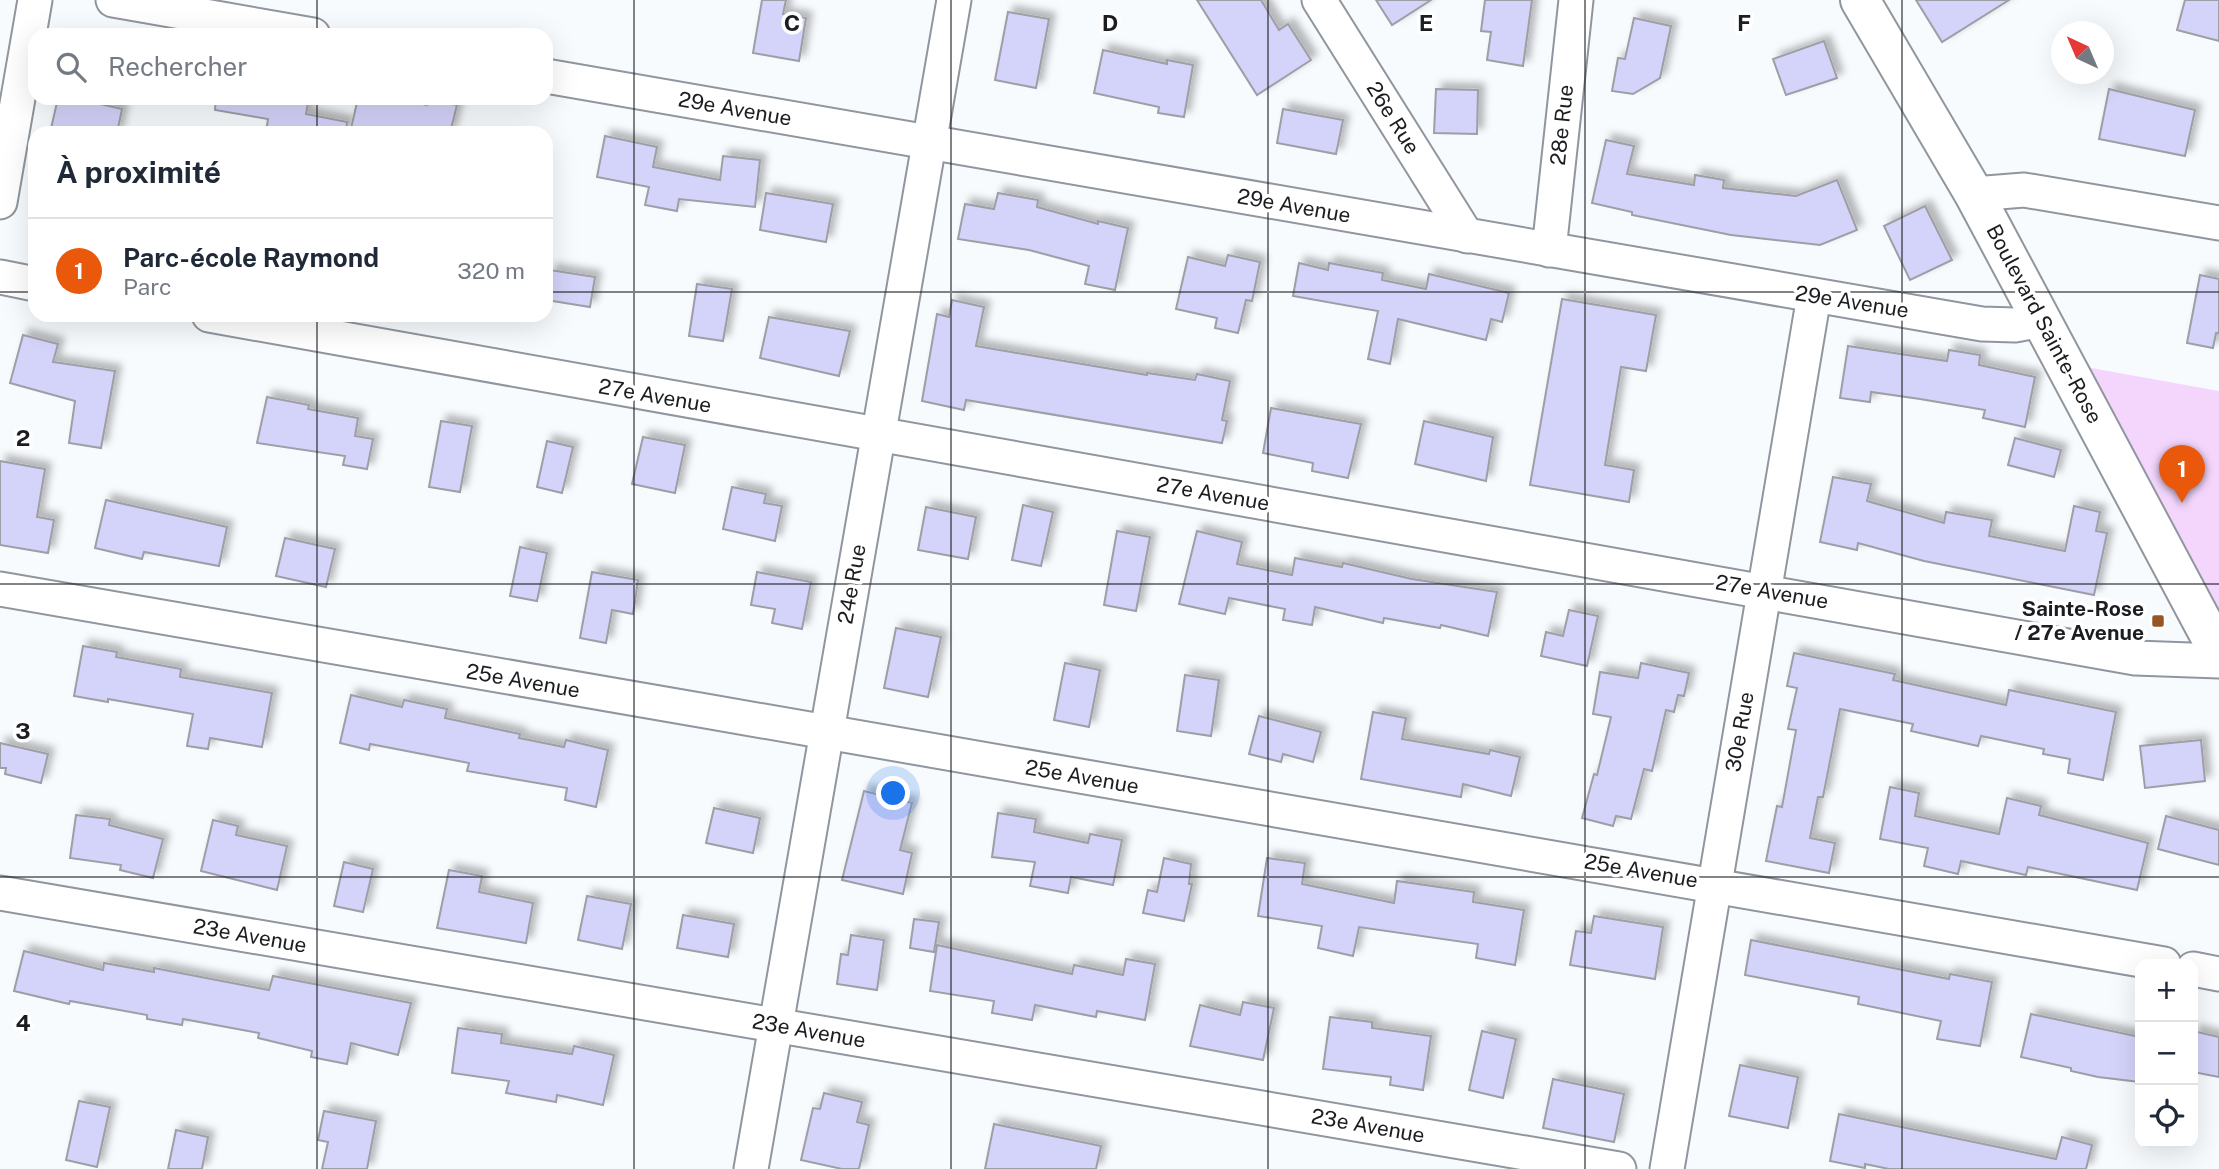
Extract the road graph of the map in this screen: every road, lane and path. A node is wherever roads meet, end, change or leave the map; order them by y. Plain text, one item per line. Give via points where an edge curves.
1 (35, 0) edge
2 (113, 0) edge
3 (954, 0) edge
4 (1319, 0) edge
5 (1576, 0) edge
6 (1860, 0) edge
7 (30, 28) edge
8 (273, 28) edge
9 (28, 40) edge
10 (553, 77) edge
11 (929, 143) junction
12 (1974, 194) junction
13 (0, 202) edge
14 (2219, 223) edge
15 (1468, 236) junction
16 (1549, 250) junction
17 (0, 277) edge
18 (28, 283) edge
19 (1814, 296) junction
20 (2042, 320) junction
21 (248, 322) edge
22 (878, 436) junction
23 (0, 589) edge
24 (1764, 590) junction
25 (2219, 653) edge
26 (2219, 661) edge
27 (826, 734) junction
28 (1715, 883) junction
29 (0, 893) edge
30 (2136, 959) edge
31 (2198, 970) edge
32 (2219, 974) edge
33 (776, 1025) junction
34 (751, 1169) edge
35 (1619, 1169) edge
36 (1667, 1169) edge

1 - 7 street
2 - 8 street
3 - 11 street, 24e Rue
4 - 15 street, 26e Rue
5 - 16 street, 28e Rue
6 - 12 street, Boulevard Sainte-Rose
9 - 13 street
10 - 11 street, 29e Avenue
11 - 15 street, 29e Avenue
11 - 22 street, 24e Rue
12 - 14 street via 2024,190
12 - 20 street, Boulevard Sainte-Rose
15 - 16 street, 29e Avenue
16 - 19 street, 29e Avenue
17 - 18 street
19 - 20 street, 29e Avenue via 1982,324
19 - 24 street, 30e Rue
20 - 25 street, Boulevard Sainte-Rose
21 - 22 street, 27e Avenue
22 - 24 street, 27e Avenue
22 - 27 street, 24e Rue
23 - 27 street, 25e Avenue
24 - 26 street, 27e Avenue via 2135,658
24 - 28 street, 30e Rue
27 - 28 street, 25e Avenue
27 - 33 street, 24e Rue
28 - 30 street, 25e Avenue
28 - 36 street, 30e Rue
29 - 33 street, 23e Avenue
31 - 32 street
33 - 34 street, 24e Rue
33 - 35 street, 23e Avenue

